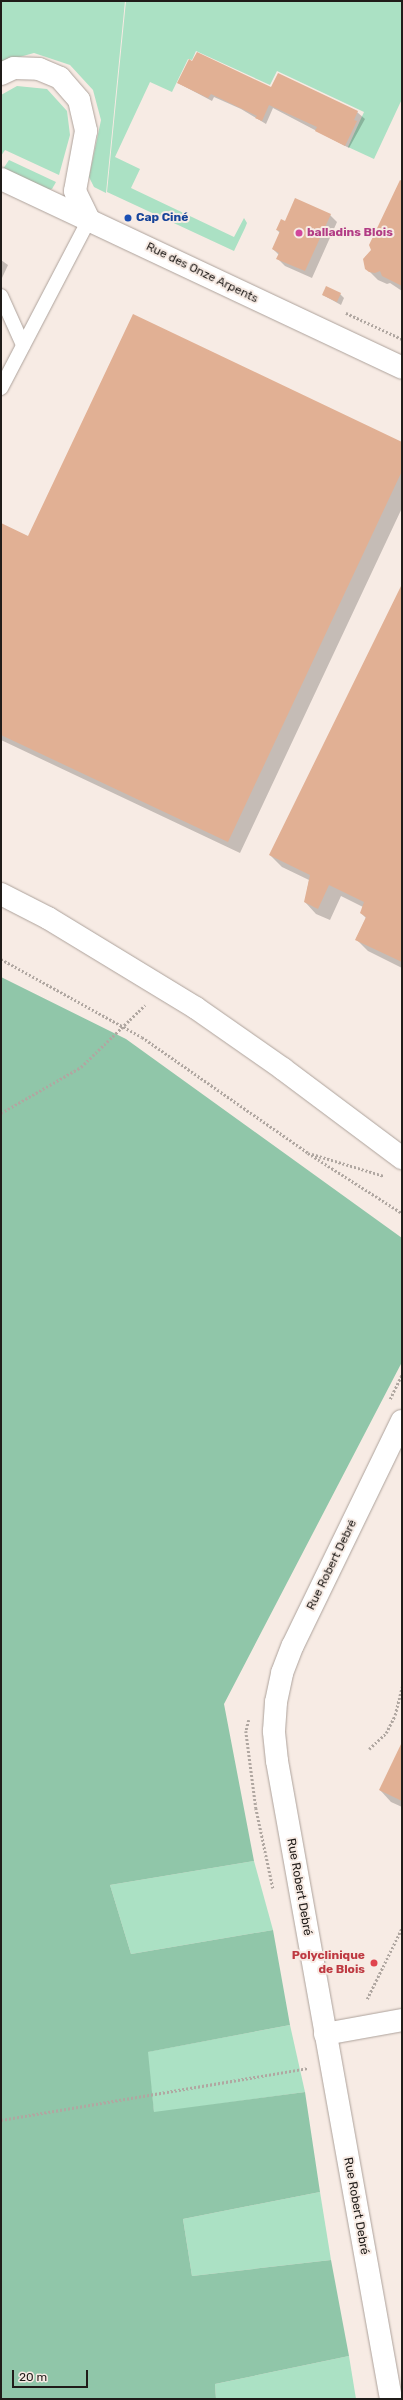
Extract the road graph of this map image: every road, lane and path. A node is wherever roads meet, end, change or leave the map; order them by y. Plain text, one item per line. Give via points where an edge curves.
1 (1, 74) edge
2 (1, 179) edge
3 (89, 220) junction
4 (1, 296) edge
5 (23, 345) junction
6 (402, 368) edge
7 (1, 388) edge
8 (1, 894) edge
9 (1, 959) edge
10 (163, 988) junction
11 (123, 1026) junction
12 (1, 1113) edge
13 (308, 1153) junction
14 (402, 1158) edge
15 (391, 1179) dead end
16 (402, 1213) edge
17 (402, 1421) edge
18 (402, 1687) edge
19 (369, 1749) dead end
20 (402, 1928) edge
21 (367, 1999) dead end
22 (402, 2020) edge
23 (325, 2034) junction
24 (330, 2064) junction
25 (1, 2120) edge
26 (391, 2399) edge

1 - 3 street via 14,68 39,69 60,78 79,100 86,131 75,192
2 - 3 street, Rue des Onze Arpents
3 - 5 lane
3 - 6 street, Rue des Onze Arpents
4 - 5 lane
5 - 7 lane
8 - 10 street via 48,918
9 - 11 path
10 - 11 path
10 - 14 street via 283,1069
11 - 12 path via 81,1067
11 - 13 path via 142,1036
13 - 15 path
13 - 16 path
17 - 23 street, Rue Robert Debré via 293,1645 282,1673 276,1702 276,1761
18 - 19 path via 395,1715 386,1733
20 - 21 path
22 - 23 street
23 - 24 street, Rue Robert Debré
24 - 25 path
24 - 26 street, Rue Robert Debré

